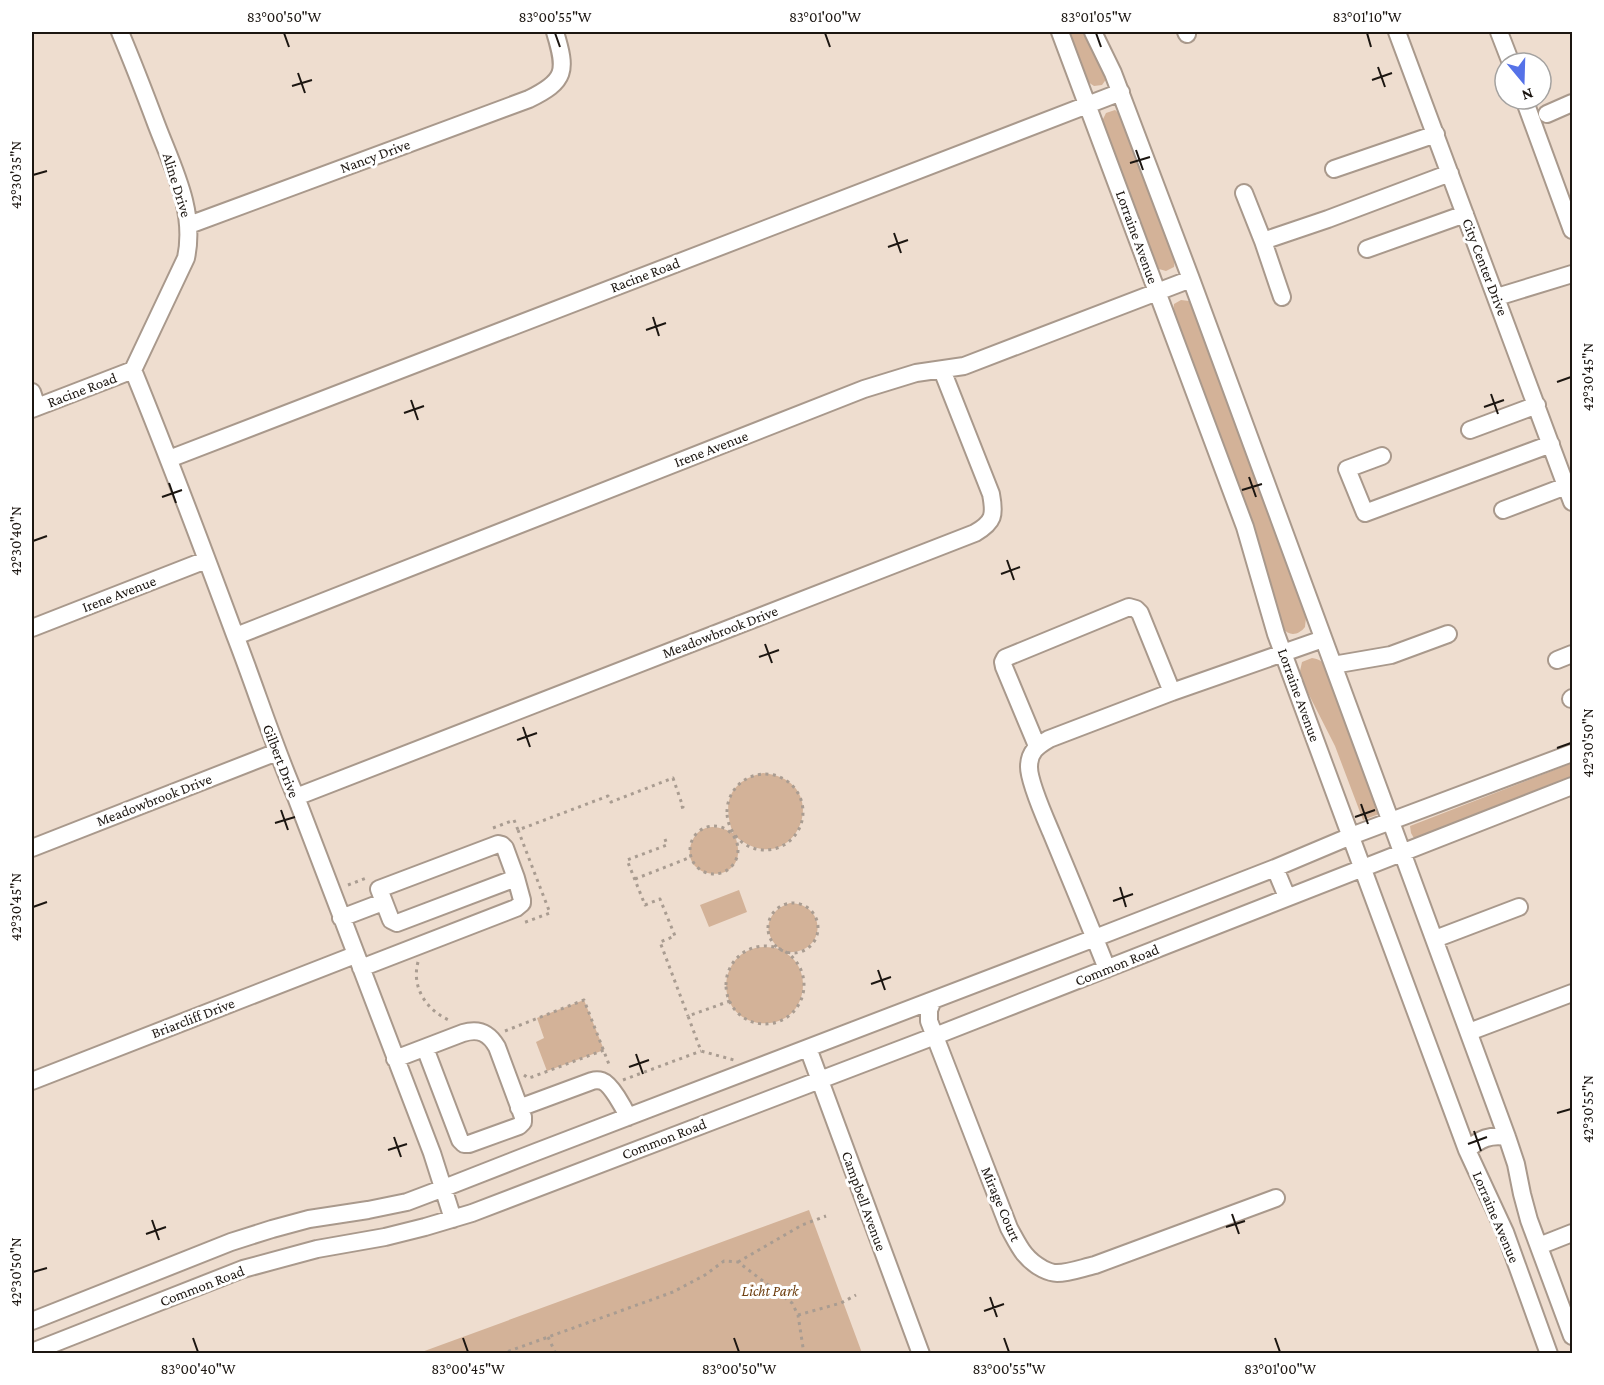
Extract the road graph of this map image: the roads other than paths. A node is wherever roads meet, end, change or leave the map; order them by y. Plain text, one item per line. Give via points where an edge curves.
1 (555, 32) edge
2 (1060, 32) edge
3 (1093, 32) edge
4 (1397, 32) edge
5 (1499, 32) edge
6 (126, 33) edge
7 (1506, 51) edge
8 (1121, 92) junction
9 (1572, 103) edge
10 (1088, 105) junction
11 (1528, 111) edge
12 (1547, 114) dead end
13 (1436, 134) junction
14 (1334, 169) dead end
15 (1450, 173) junction
16 (1244, 193) dead end
17 (1466, 214) junction
18 (189, 225) junction
19 (1572, 230) edge
20 (1263, 241) junction
21 (1367, 249) dead end
22 (1572, 274) edge
23 (1191, 279) junction
24 (1157, 292) junction
25 (1282, 297) dead end
26 (1497, 297) junction
27 (134, 370) junction
28 (942, 370) junction
29 (33, 403) edge
30 (1537, 405) junction
31 (1470, 430) dead end
32 (1551, 444) junction
33 (1382, 456) dead end
34 (169, 459) junction
35 (1566, 486) junction
36 (1572, 502) edge
37 (1503, 510) dead end
38 (206, 560) junction
39 (32, 628) edge
40 (1448, 634) dead end
41 (236, 636) junction
42 (1323, 639) junction
43 (1283, 653) junction
44 (1333, 665) junction
45 (1172, 692) junction
46 (1037, 746) junction
47 (277, 752) junction
48 (1572, 753) edge
49 (1572, 786) edge
50 (296, 797) junction
51 (1391, 821) junction
52 (1351, 836) junction
53 (32, 848) edge
54 (1403, 854) junction
55 (1275, 868) junction
56 (1364, 868) junction
57 (516, 878) junction
58 (1287, 897) junction
59 (384, 902) junction
60 (1519, 907) dead end
61 (342, 918) junction
62 (1095, 938) junction
63 (1434, 939) junction
64 (358, 961) junction
65 (1107, 969) junction
66 (1572, 993) edge
67 (933, 1000) junction
68 (1469, 1032) junction
69 (935, 1036) junction
70 (425, 1048) junction
71 (808, 1048) junction
72 (395, 1059) junction
73 (820, 1079) junction
74 (32, 1081) edge
75 (519, 1108) junction
76 (628, 1117) junction
77 (1507, 1137) junction
78 (1467, 1150) junction
79 (444, 1188) junction
80 (1276, 1198) dead end
81 (453, 1219) junction
82 (1572, 1233) edge
83 (1539, 1246) junction
84 (32, 1321) edge
85 (1572, 1336) edge
86 (32, 1352) edge
87 (921, 1353) edge
88 (1549, 1353) edge

1 - 18 street, Nancy Drive via 562,67 558,81 529,99
2 - 10 street, Lorraine Avenue
3 - 8 street, Lorraine Avenue
4 - 13 street, City Center Drive
5 - 7 street
6 - 18 street, Aline Drive via 181,187
8 - 10 street, Racine Road
8 - 23 street, Lorraine Avenue
9 - 12 street
10 - 24 street, Lorraine Avenue
10 - 34 street, Racine Road
11 - 19 street
13 - 14 street
13 - 15 street, City Center Drive
15 - 17 street, City Center Drive
15 - 20 street
16 - 20 street
17 - 21 street
17 - 26 street, City Center Drive
18 - 27 street, Aline Drive via 186,258
20 - 25 street
22 - 26 street
23 - 24 street, Irene Avenue
23 - 42 street, Lorraine Avenue
24 - 28 street, Irene Avenue via 964,366
24 - 43 street, Lorraine Avenue via 1245,527
26 - 30 street, City Center Drive
27 - 29 street, Racine Road
27 - 34 street, Gilbert Drive
28 - 41 street, Irene Avenue via 916,373 864,389
28 - 50 street, Meadowbrook Drive via 991,494 994,507 986,527
30 - 31 street
30 - 32 street, City Center Drive
32 - 33 street via 1365,513 1347,469
32 - 35 street, City Center Drive
34 - 38 street, Gilbert Drive
35 - 36 street, City Center Drive
35 - 37 street
38 - 39 street, Irene Avenue
38 - 41 street, Gilbert Drive
40 - 44 street via 1391,655
41 - 47 street, Gilbert Drive
42 - 43 street
42 - 44 street, Lorraine Avenue
43 - 45 street
43 - 52 street, Lorraine Avenue
44 - 51 street, Lorraine Avenue
45 - 46 street
45 - 46 street via 1140,613 1129,607 1005,658 1004,667
46 - 62 street via 1030,759 1032,780
47 - 50 street, Gilbert Drive
47 - 53 street, Meadowbrook Drive
48 - 51 street, Common Road
49 - 54 street, Common Road
50 - 61 street, Gilbert Drive
51 - 52 street, Common Road
51 - 54 street, Lorraine Avenue
52 - 55 street, Common Road
52 - 56 street, Lorraine Avenue
54 - 56 street, Common Road
54 - 63 street, Lorraine Avenue
55 - 58 street
55 - 62 street, Common Road
56 - 58 street, Common Road
56 - 78 street, Lorraine Avenue
57 - 59 street via 397,923 391,920
57 - 59 street via 506,848 498,844 379,889
57 - 64 street, Briarcliff Drive via 522,903 516,908
58 - 65 street, Common Road
59 - 61 street
60 - 63 street
61 - 64 street, Gilbert Drive
62 - 65 street
62 - 67 street, Common Road
63 - 68 street, Lorraine Avenue
64 - 72 street, Gilbert Drive
64 - 74 street, Briarcliff Drive
65 - 69 street, Common Road
66 - 68 street
67 - 69 street, Mirage Court via 929,1022
67 - 71 street, Common Road
68 - 77 street, Lorraine Avenue
69 - 73 street, Common Road
69 - 80 street, Mirage Court via 1009,1228 1030,1261 1054,1274 1095,1265
70 - 72 street
70 - 75 street via 472,1030 492,1038
70 - 75 street via 464,1144 519,1126 523,1122
71 - 73 street, Campbell Avenue
71 - 76 street, Common Road
72 - 79 street, Gilbert Drive
73 - 81 street, Common Road
73 - 87 street, Campbell Avenue
75 - 76 street via 600,1080
76 - 79 street, Common Road
77 - 78 street via 1489,1136
77 - 83 street, Lorraine Avenue
78 - 88 street, Lorraine Avenue via 1505,1233
79 - 81 street, Gilbert Drive
79 - 84 street, Common Road via 406,1202 272,1228
81 - 86 street, Common Road via 385,1237 317,1248 243,1269
82 - 83 street
83 - 85 street, Lorraine Avenue

